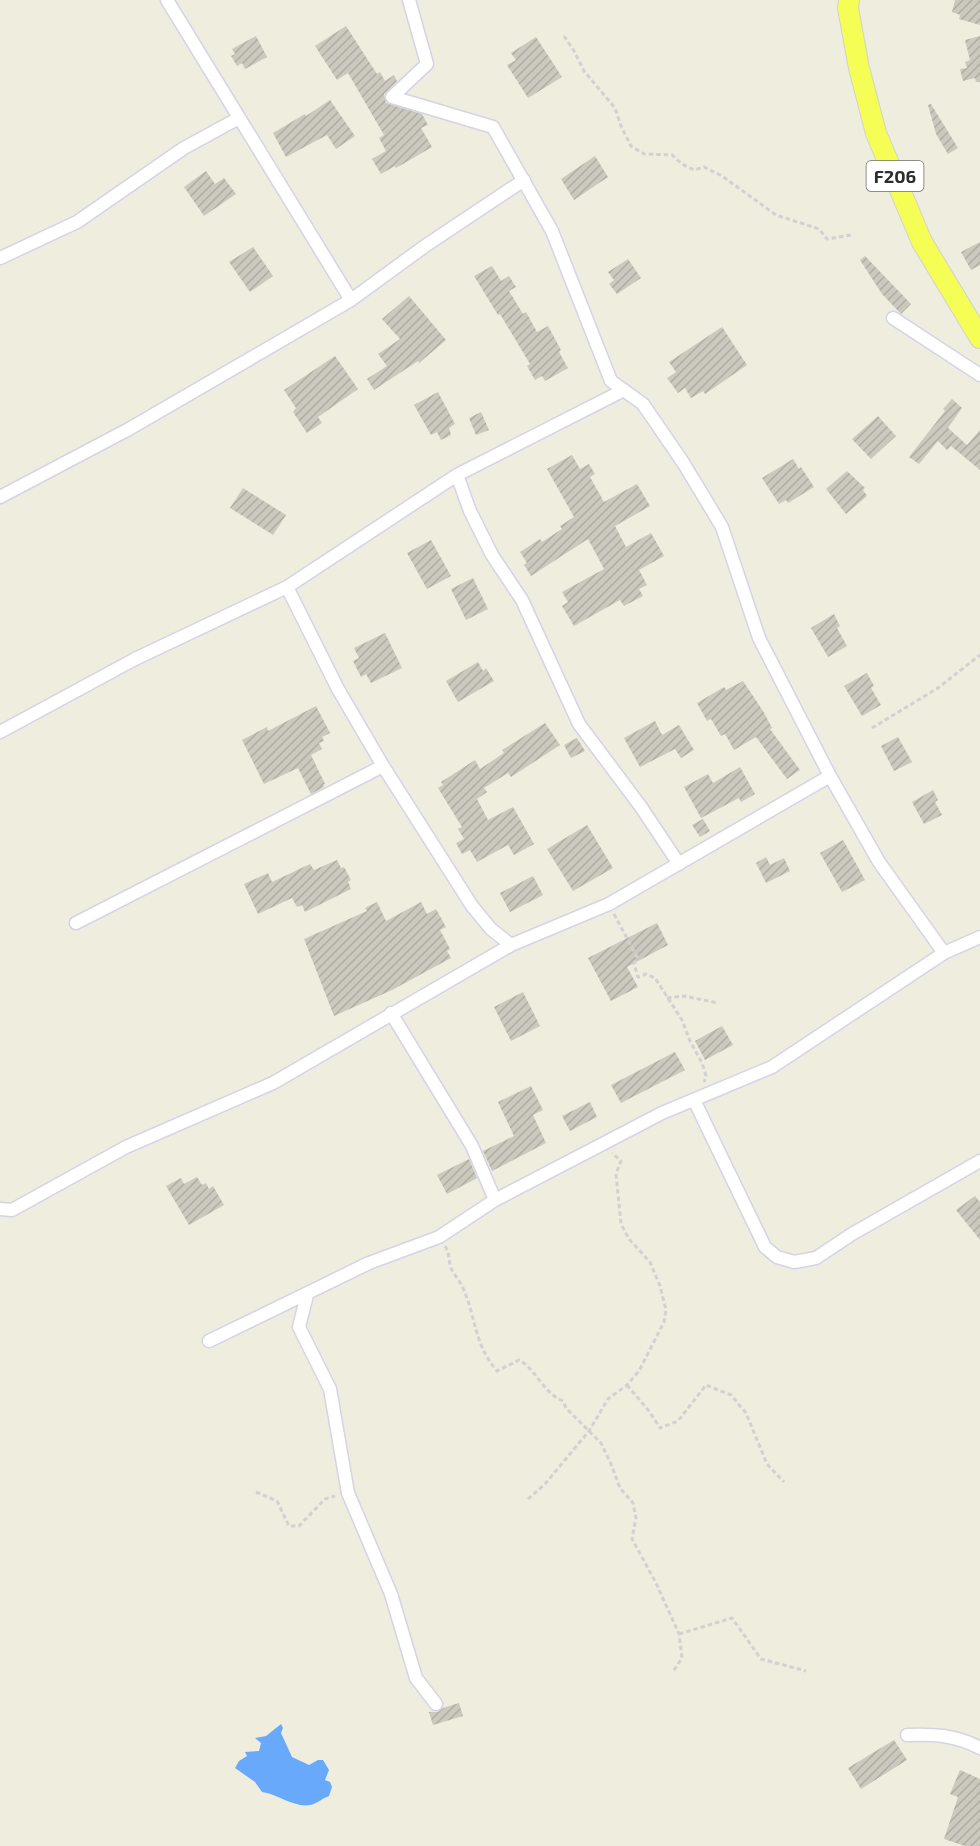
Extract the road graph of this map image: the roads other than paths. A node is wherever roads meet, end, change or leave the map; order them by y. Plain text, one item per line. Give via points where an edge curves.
1 (167, 0) edge
2 (409, 0) edge
3 (849, 0) edge
4 (239, 118) junction
5 (524, 180) junction
6 (0, 258) edge
7 (351, 300) junction
8 (893, 318) dead end
9 (980, 338) edge
10 (980, 375) edge
11 (624, 390) junction
12 (457, 475) junction
13 (0, 497) edge
14 (287, 587) junction
15 (0, 732) edge
16 (383, 766) junction
17 (830, 776) junction
18 (679, 864) junction
19 (76, 923) dead end
20 (980, 938) edge
21 (511, 945) junction
22 (944, 953) junction
23 (391, 1013) junction
24 (694, 1100) junction
25 (980, 1161) edge
26 (495, 1200) junction
27 (0, 1209) edge
28 (307, 1295) junction
29 (209, 1341) dead end
30 (436, 1704) dead end
31 (907, 1735) dead end
32 (980, 1748) edge

1 - 4 street
2 - 5 street via 428,64 392,97 493,127
3 - 9 main road, F206 via 859,68 876,133 922,242
4 - 6 street via 184,148 77,222
4 - 7 street
5 - 7 street
5 - 11 street via 552,231 611,381
7 - 13 street via 129,429
8 - 10 street
11 - 12 street
11 - 17 street via 643,404 722,527 759,638
12 - 14 street
12 - 18 street via 470,511 492,555 522,600 579,724
14 - 15 street via 135,659
14 - 16 street
16 - 19 street
16 - 21 street via 472,906
17 - 18 street
17 - 22 street via 879,862
18 - 21 street via 609,904
20 - 22 street
21 - 23 street
22 - 24 street via 772,1067
23 - 26 street via 472,1146
23 - 27 street via 273,1083 126,1147 12,1210
24 - 25 street via 765,1247 777,1257 794,1262 816,1258
24 - 26 street
26 - 28 street via 439,1237 369,1263
28 - 29 street
28 - 30 street via 299,1327 330,1389 348,1493 391,1594 416,1678
31 - 32 street via 939,1734

